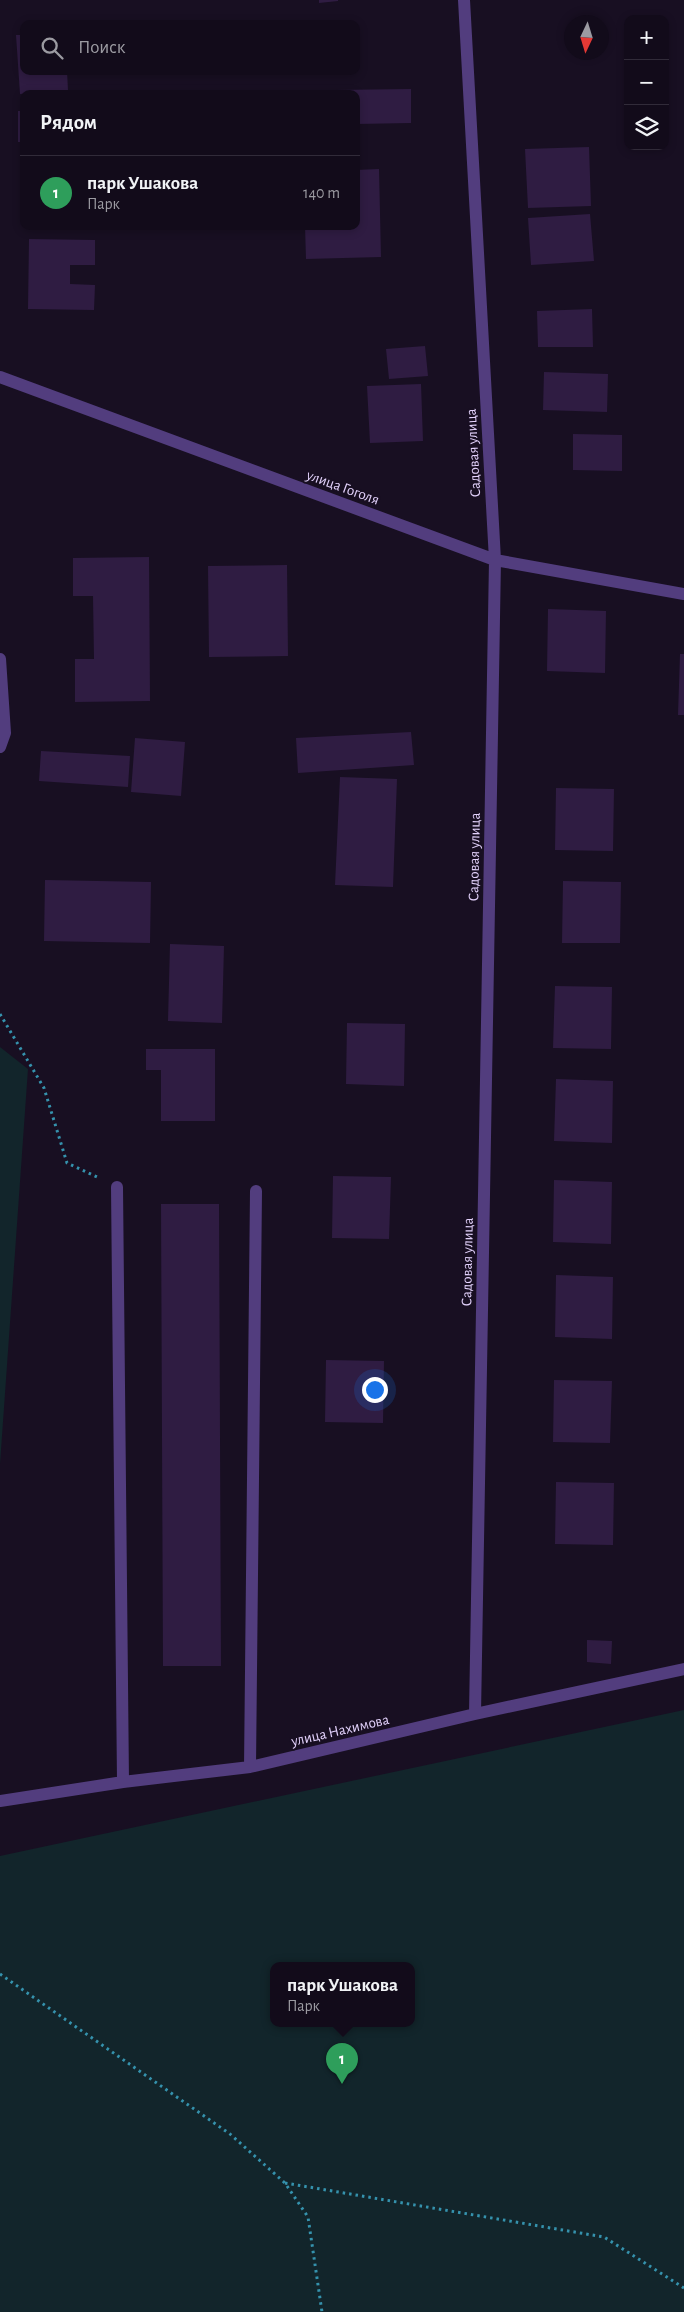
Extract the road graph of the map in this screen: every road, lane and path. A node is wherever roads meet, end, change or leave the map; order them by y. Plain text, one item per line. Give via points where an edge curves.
1 (464, 0) edge
2 (0, 377) edge
3 (495, 560) junction
4 (684, 594) edge
5 (0, 659) edge
6 (0, 747) edge
7 (0, 1014) edge
8 (117, 1186) joint
9 (256, 1191) dead end
10 (684, 1669) edge
11 (475, 1714) junction
12 (250, 1767) junction
13 (123, 1782) junction
14 (0, 1801) edge
15 (0, 1974) edge
16 (285, 2183) junction
17 (684, 2288) edge
18 (322, 2312) edge

1 - 3 street, Садовая улица
2 - 3 street, улица Гоголя
3 - 4 street, улица Гоголя
3 - 11 street, Садовая улица
5 - 6 street via 5,733
7 - 8 path via 44,1088 67,1163
8 - 13 street
9 - 12 street
10 - 11 street, улица Нахимова
11 - 12 street, улица Нахимова
12 - 13 street, улица Нахимова
13 - 14 street, улица Нахимова
15 - 16 path via 230,2134
16 - 17 path via 604,2237
16 - 18 path via 308,2217

